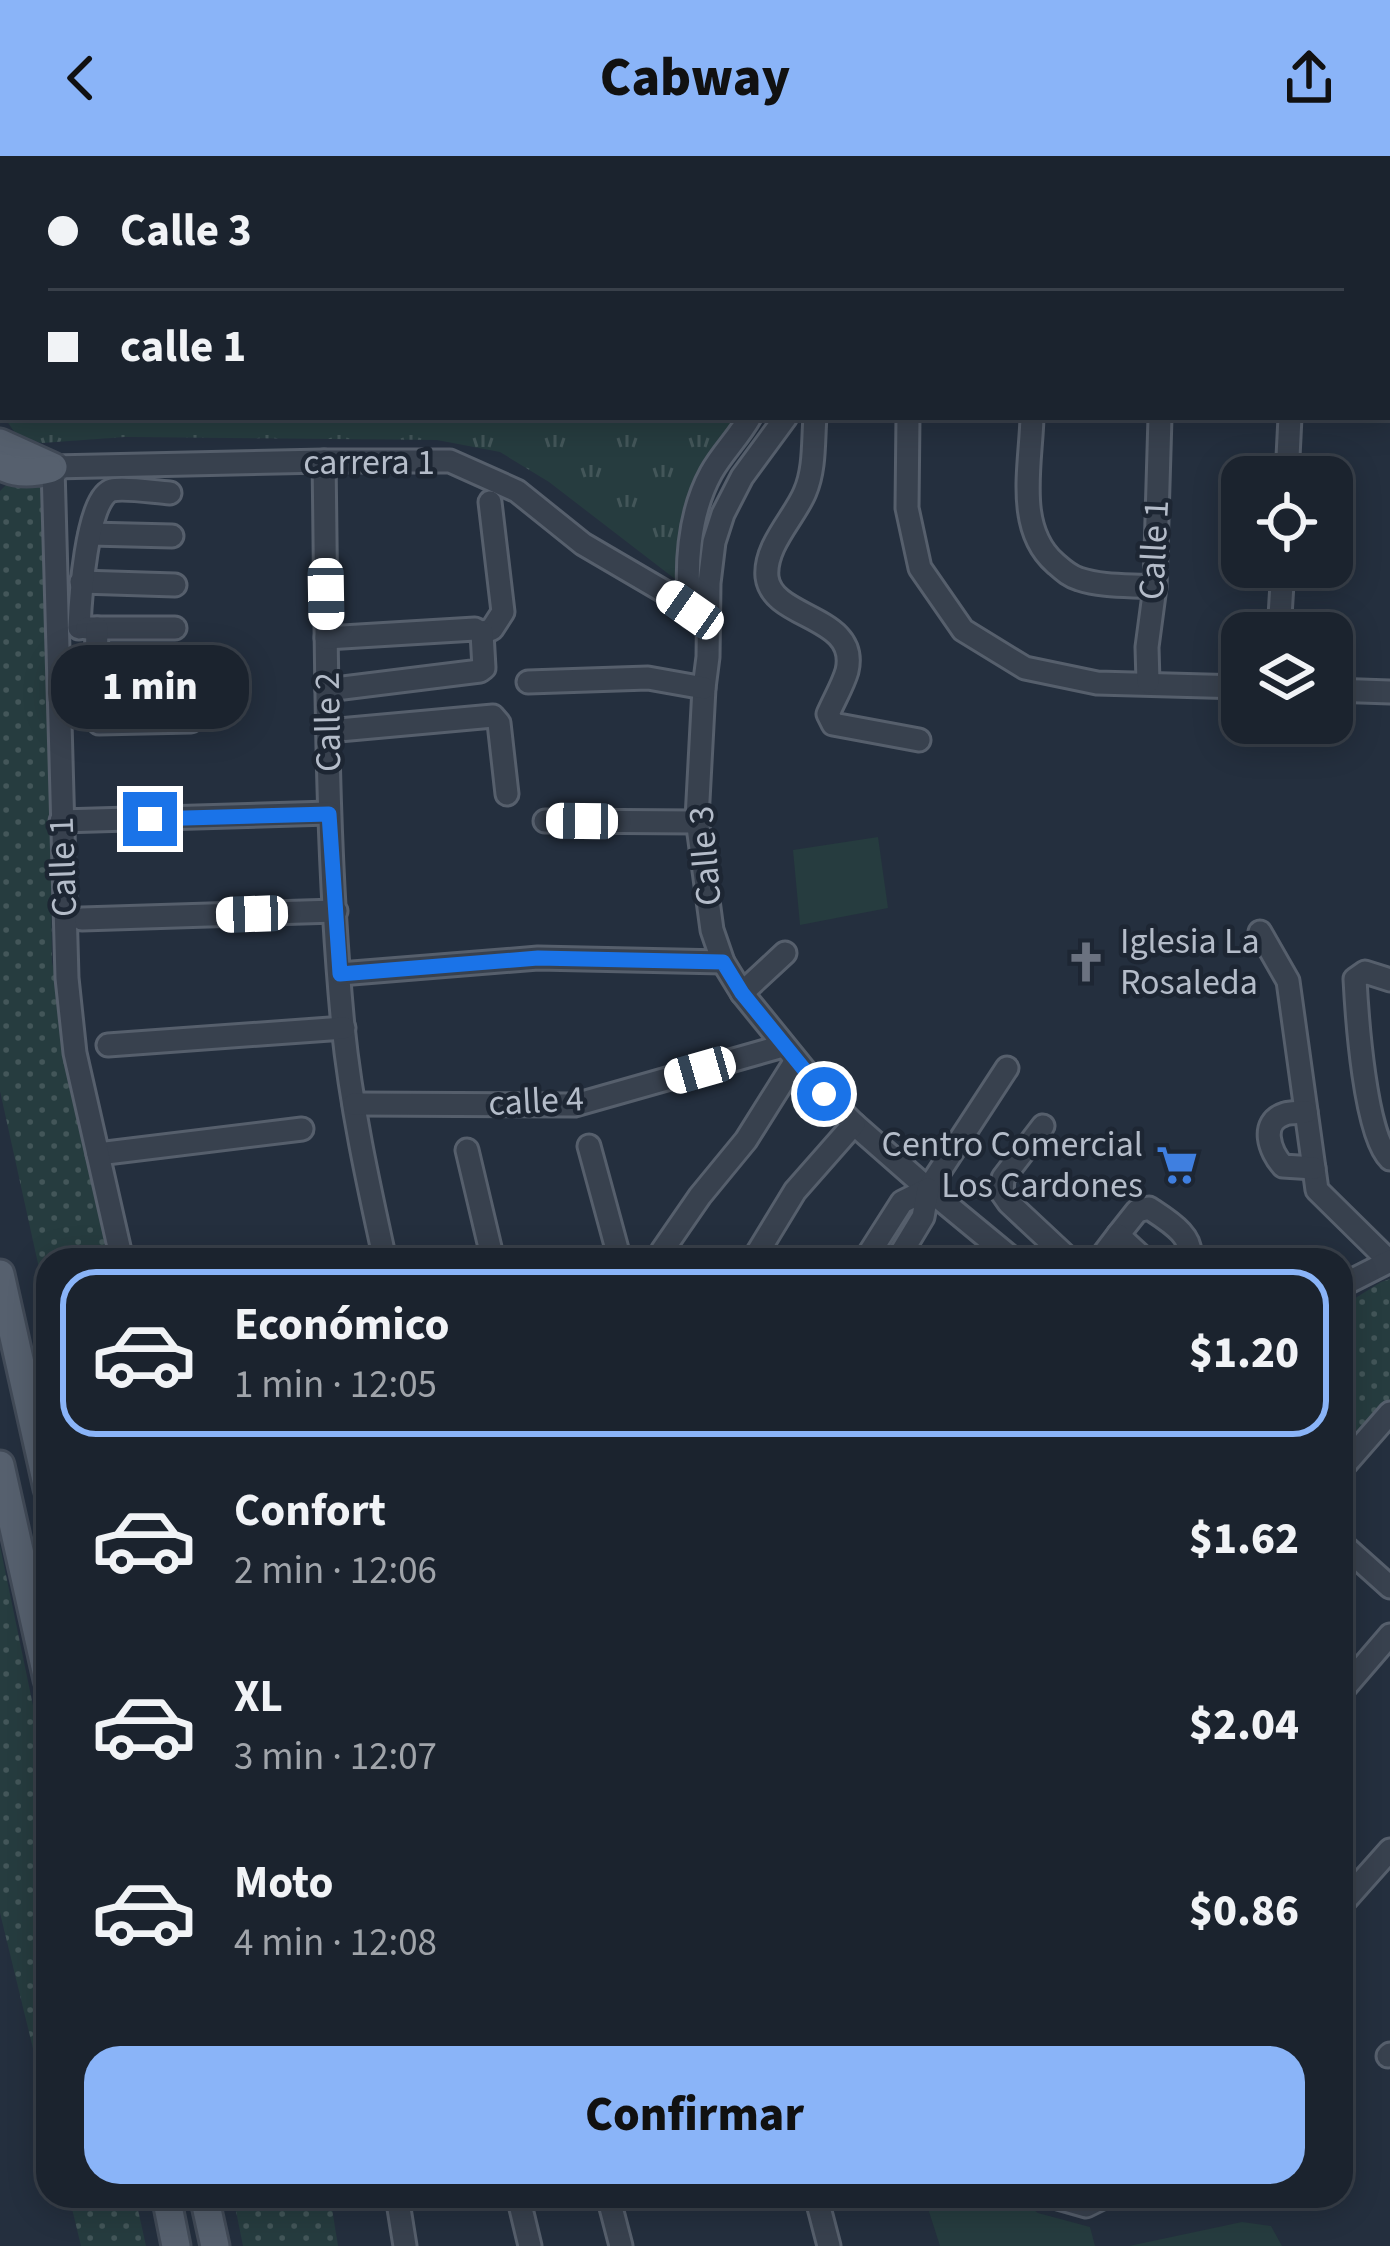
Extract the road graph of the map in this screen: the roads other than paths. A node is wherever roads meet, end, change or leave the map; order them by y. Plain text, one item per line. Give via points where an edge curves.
1 (748, 420) edge
2 (784, 420) edge
3 (815, 420) edge
4 (908, 420) edge
5 (1032, 420) edge
6 (1160, 420) edge
7 (1290, 420) edge
8 (0, 442) edge
9 (1288, 456) edge
10 (324, 461) junction
11 (53, 467) junction
12 (3, 470) edge
13 (170, 493) dead end
14 (490, 502) dead end
15 (90, 534) junction
16 (172, 536) dead end
17 (81, 582) junction
18 (175, 585) dead end
19 (1155, 587) junction
20 (699, 616) junction
21 (77, 628) junction
22 (176, 628) dead end
23 (482, 633) junction
24 (326, 638) junction
25 (96, 675) junction
26 (528, 682) dead end
27 (1148, 682) junction
28 (1221, 686) edge
29 (704, 688) junction
30 (327, 690) junction
31 (1353, 691) edge
32 (1390, 692) edge
33 (328, 731) junction
34 (919, 740) dead end
35 (506, 794) dead end
36 (329, 814) junction
37 (545, 820) dead end
38 (61, 821) junction
39 (698, 822) junction
40 (336, 911) junction
41 (82, 919) dead end
42 (1260, 932) dead end
43 (784, 953) dead end
44 (723, 962) junction
45 (340, 974) junction
46 (1390, 980) edge
47 (742, 993) junction
48 (344, 1028) junction
49 (108, 1045) dead end
50 (789, 1054) junction
51 (1007, 1068) dead end
52 (354, 1104) junction
53 (1306, 1112) junction
54 (854, 1124) junction
55 (1043, 1126) dead end
56 (302, 1129) dead end
57 (589, 1146) dead end
58 (467, 1150) dead end
59 (98, 1154) junction
60 (1390, 1159) edge
61 (1313, 1168) junction
62 (928, 1190) junction
63 (1118, 1235) junction
64 (119, 1248) edge
65 (375, 1248) edge
66 (490, 1248) edge
67 (617, 1248) edge
68 (664, 1248) edge
69 (760, 1248) edge
70 (873, 1248) edge
71 (904, 1248) edge
72 (999, 1248) edge
73 (1057, 1248) edge
74 (1108, 1248) edge
75 (1132, 1248) edge
76 (1191, 1248) edge
77 (1390, 1261) edge
78 (0, 1274) edge
79 (1353, 1280) edge
80 (1390, 1413) edge
81 (36, 1435) edge
82 (1353, 1455) edge
83 (0, 1465) edge
84 (1353, 1554) edge
85 (1390, 1587) edge
86 (36, 1626) edge
87 (1390, 1635) edge
88 (1353, 1678) edge
89 (1390, 1850) edge
90 (1353, 1892) edge
91 (168, 2208) edge
92 (206, 2208) edge
93 (399, 2208) edge
94 (521, 2208) edge
95 (611, 2208) edge
96 (819, 2208) edge
97 (176, 2246) edge
98 (214, 2246) edge
99 (405, 2246) edge
100 (530, 2246) edge
101 (621, 2246) edge
102 (829, 2246) edge

1 - 20 street via 703,489 690,550
2 - 20 street via 723,514
3 - 34 street via 811,475 776,544 770,585 831,629 848,655 828,714 833,724
4 - 27 street via 907,508 920,568 963,630 1024,668
5 - 19 street via 1029,513 1049,558 1072,578
6 - 19 street, Calle 1
7 - 9 street
8 - 11 main road
10 - 11 street, carrera 1
10 - 20 street, carrera 1 via 450,461 518,491 584,544
10 - 24 street, Calle 2
11 - 12 main road
11 - 21 street, Calle 1
13 - 15 street via 111,490
14 - 23 street via 503,612
15 - 16 street
15 - 17 street
17 - 18 street
17 - 21 street
19 - 27 street, Calle 1
20 - 29 street, Calle 3
21 - 22 street
21 - 25 street
21 - 38 street, Calle 1
23 - 24 street
23 - 30 street via 480,671
24 - 30 street, Calle 2
25 - 25 street via 171,675 182,721 99,723
26 - 29 street via 648,678
27 - 28 street
29 - 39 street, Calle 3
30 - 33 street, Calle 2
31 - 32 street
33 - 35 street via 493,716
33 - 36 street, Calle 2
36 - 38 street, Calle 1
36 - 40 street, Calle 2
37 - 39 street
38 - 59 street, Calle 1 via 75,1053
39 - 44 street, Calle 3
40 - 41 street
40 - 45 street, Calle 2
42 - 53 street via 1288,981
43 - 47 street
44 - 45 street via 538,958
44 - 47 street, Calle 3
45 - 48 street, Calle 2
46 - 60 street via 1365,972 1354,979 1372,1120
47 - 50 street, Calle 3
48 - 49 street
48 - 52 street, Calle 2
50 - 52 street, calle 4 via 574,1105
50 - 54 street, Calle 3
50 - 68 street via 746,1140
51 - 62 street
52 - 65 street, Calle 2
53 - 61 street
53 - 61 street via 1274,1120 1268,1138 1283,1166
54 - 62 street, Calle 3
54 - 69 street via 795,1191
55 - 73 street via 1001,1188
56 - 59 street
57 - 67 street
58 - 66 street
59 - 64 street, Calle 1
61 - 77 street via 1320,1194
62 - 70 street via 902,1202
62 - 71 street
62 - 72 street, Calle 3
63 - 74 street
63 - 75 street
63 - 76 street via 1136,1211 1150,1208
77 - 79 street
78 - 81 main road
80 - 82 street
83 - 86 main road
84 - 85 street
87 - 88 street
89 - 90 street
91 - 97 main road
92 - 98 main road
93 - 99 street
94 - 100 street
95 - 101 street
96 - 102 street

